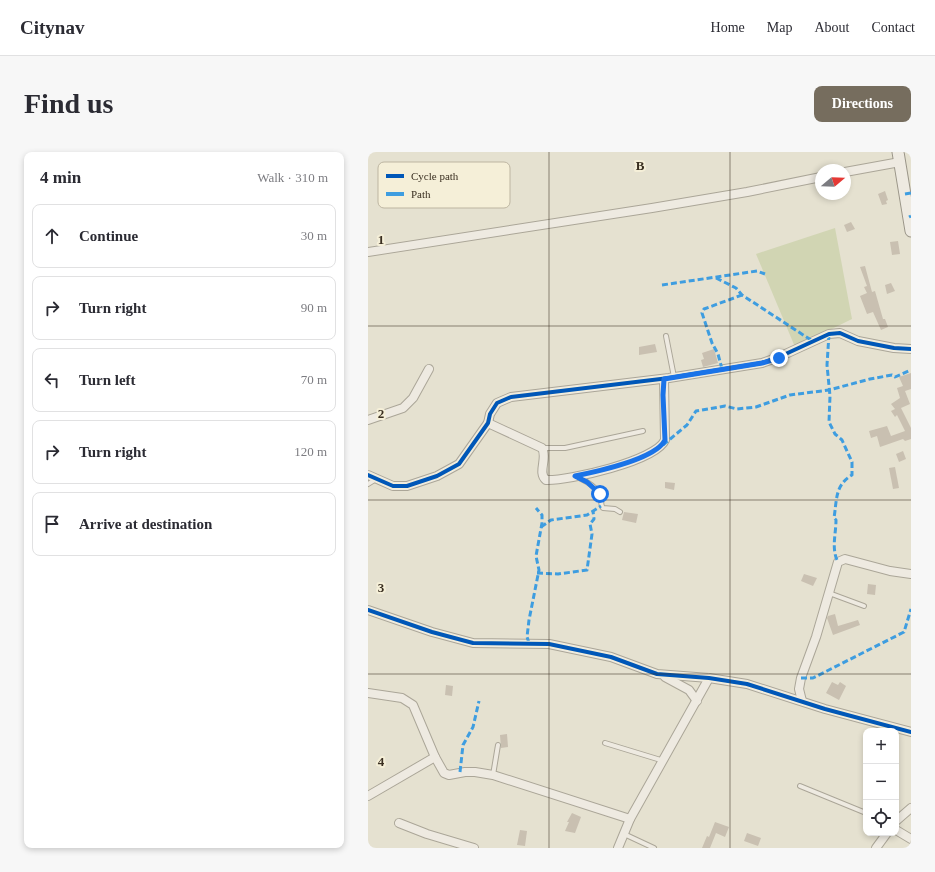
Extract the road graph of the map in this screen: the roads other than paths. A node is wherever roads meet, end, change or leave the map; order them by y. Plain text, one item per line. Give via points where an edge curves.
1 (899, 157) edge
2 (851, 170) edge
3 (815, 177) edge
4 (911, 231) edge
5 (368, 252) edge
6 (666, 336) dead end
7 (911, 349) edge
8 (429, 369) dead end
9 (674, 377) junction
10 (664, 379) junction
11 (368, 420) edge
12 (488, 423) junction
13 (643, 432) dead end
14 (542, 448) junction
15 (368, 475) edge
16 (575, 476) junction
17 (376, 479) junction
18 (368, 484) edge
19 (620, 512) dead end
20 (911, 574) edge
21 (828, 593) junction
22 (864, 606) dead end
23 (368, 610) edge
24 (657, 674) junction
25 (710, 678) junction
26 (368, 693) edge
27 (802, 700) junction
28 (697, 701) junction
29 (911, 732) edge
30 (605, 743) dead end
31 (498, 745) dead end
32 (435, 757) junction
33 (665, 761) junction
34 (493, 776) junction
35 (800, 786) dead end
36 (368, 796) edge
37 (911, 808) edge
38 (863, 812) edge
39 (899, 818) edge
40 (630, 820) junction
41 (399, 823) dead end
42 (899, 832) edge
43 (624, 834) junction
44 (884, 836) edge
45 (911, 839) edge
46 (474, 848) edge
47 (618, 848) edge
48 (654, 848) edge
49 (876, 848) edge

1 - 2 street
1 - 4 street
3 - 5 street via 660,207
6 - 9 lane
7 - 9 street via 858,341 840,333 829,334 779,358 762,363
8 - 11 street via 413,398 403,408
9 - 10 street
10 - 12 street via 504,400 497,403
10 - 16 street via 663,445 638,459
12 - 14 street
12 - 17 street via 459,464 437,476 407,486 393,486
13 - 14 lane via 565,448
14 - 16 street via 545,453 543,478 550,480
15 - 17 street
16 - 19 lane via 587,482 600,494 603,508 615,508
17 - 18 lane
20 - 21 street via 841,559
21 - 22 lane
21 - 27 street via 816,637 800,678
23 - 24 street via 432,632 473,642 570,647 611,657
24 - 25 street
24 - 28 street via 689,690
25 - 27 street via 747,684
25 - 28 street
26 - 32 street via 402,698 414,705
27 - 29 street
28 - 33 street
30 - 33 lane
31 - 34 lane
32 - 34 street via 444,773 449,775 465,772
32 - 36 street
33 - 40 street
34 - 40 street
35 - 38 lane
37 - 39 street
40 - 43 street
41 - 46 street
42 - 45 street
43 - 47 street
43 - 48 lane
44 - 49 street

